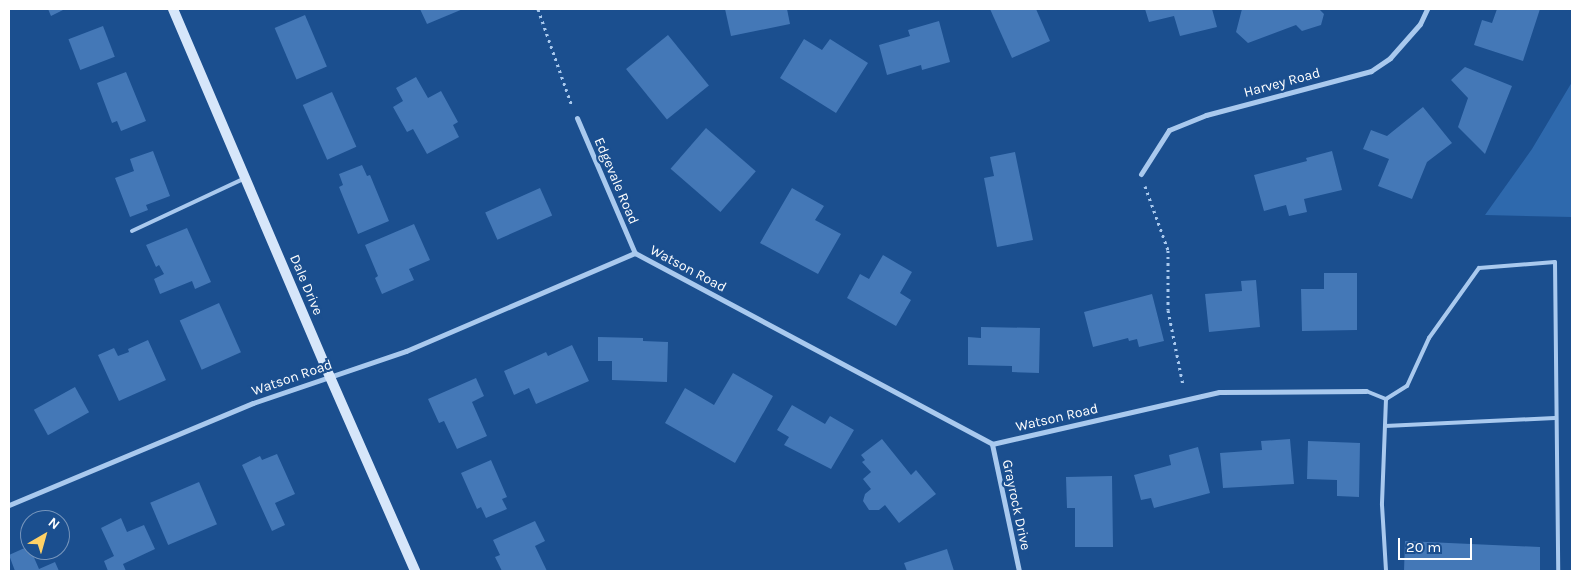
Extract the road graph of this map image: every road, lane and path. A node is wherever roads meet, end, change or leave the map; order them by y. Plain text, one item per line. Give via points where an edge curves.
1 (174, 9) edge
2 (538, 9) edge
3 (1427, 9) edge
4 (577, 118) joint
5 (1141, 174) joint
6 (245, 178) junction
7 (132, 231) dead end
8 (635, 253) junction
9 (330, 377) junction
10 (1366, 392) joint
11 (1386, 399) junction
12 (1186, 400) junction
13 (1555, 418) junction
14 (1385, 426) junction
15 (992, 444) junction
16 (9, 505) edge
17 (415, 571) edge
18 (1019, 571) edge
19 (1386, 571) edge
20 (1558, 571) edge

1 - 6 street, Dale Drive
2 - 4 path
3 - 5 street, Harvey Road via 1420,24 1390,58 1371,70 1206,115 1169,130
4 - 8 street, Edgevale Road
5 - 12 path via 1168,250 1168,310
6 - 7 lane
6 - 9 street, Dale Drive
8 - 9 street, Watson Road via 406,351
8 - 15 street, Watson Road
9 - 16 street, Watson Road via 253,403
9 - 17 street, Dale Drive
10 - 11 lane
10 - 12 street, Watson Road via 1219,392
11 - 13 lane via 1407,386 1429,338 1479,268 1555,262
11 - 14 lane
12 - 15 street, Watson Road
13 - 14 lane
13 - 20 lane
14 - 19 lane via 1382,505
15 - 18 street, Grayrock Drive

